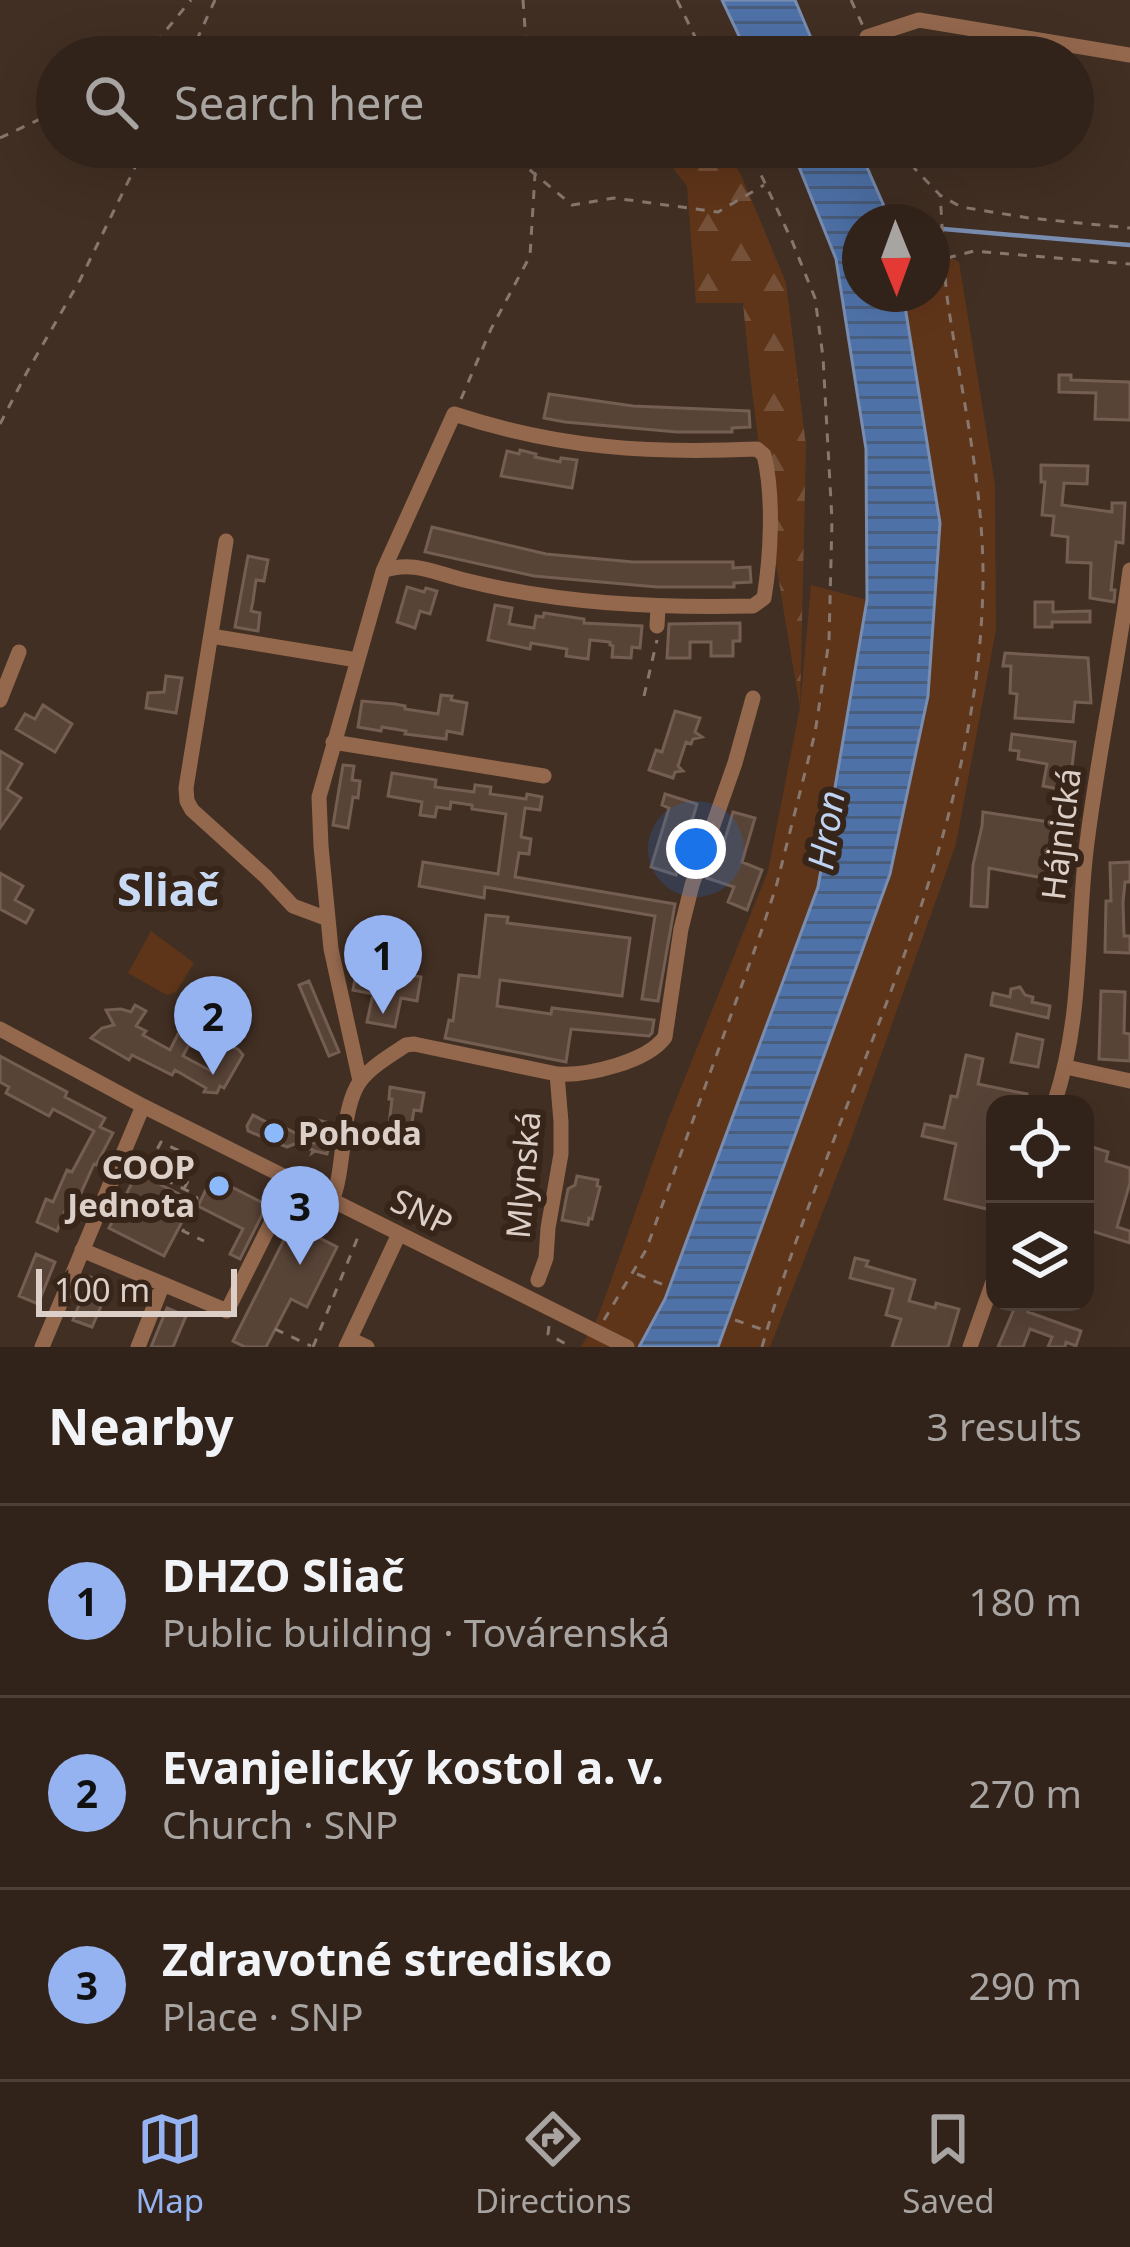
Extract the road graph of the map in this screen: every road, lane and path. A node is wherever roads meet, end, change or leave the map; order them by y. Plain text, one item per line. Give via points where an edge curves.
1 (191, 0) edge
2 (215, 0) edge
3 (524, 0) edge
4 (677, 0) edge
5 (161, 36) edge
6 (199, 36) edge
7 (526, 36) edge
8 (695, 36) edge
9 (870, 36) edge
10 (1015, 36) edge
11 (1094, 49) edge
12 (1130, 55) edge
13 (36, 121) edge
14 (0, 138) edge
15 (135, 168) edge
16 (528, 168) edge
17 (535, 168) edge
18 (758, 168) edge
19 (915, 168) edge
20 (535, 174) junction
21 (766, 184) junction
22 (940, 195) junction
23 (941, 204) edge
24 (1130, 228) edge
25 (950, 258) edge
26 (1130, 264) edge
27 (949, 312) edge
28 (454, 414) junction
29 (0, 424) edge
30 (226, 541) dead end
31 (1130, 570) edge
32 (383, 571) junction
33 (658, 608) junction
34 (657, 626) joint
35 (211, 636) junction
36 (19, 652) dead end
37 (357, 660) junction
38 (644, 696) dead end
39 (753, 698) dead end
40 (0, 700) edge
41 (334, 742) junction
42 (544, 776) dead end
43 (328, 919) junction
44 (0, 1029) edge
45 (1066, 1067) junction
46 (557, 1074) junction
47 (360, 1081) junction
48 (1130, 1081) edge
49 (1057, 1095) edge
50 (142, 1106) junction
51 (167, 1130) dead end
52 (161, 1142) junction
53 (204, 1148) dead end
54 (198, 1160) junction
55 (292, 1181) junction
56 (184, 1189) junction
57 (332, 1201) junction
58 (360, 1232) dead end
59 (399, 1234) junction
60 (204, 1241) dead end
61 (82, 1250) junction
62 (634, 1272) junction
63 (538, 1280) dead end
64 (163, 1284) junction
65 (669, 1287) dead end
66 (986, 1302) edge
67 (552, 1320) dead end
68 (736, 1320) dead end
69 (600, 1327) junction
70 (275, 1329) dead end
71 (766, 1331) junction
72 (348, 1343) edge
73 (42, 1347) edge
74 (137, 1347) edge
75 (313, 1347) edge
76 (367, 1347) edge
77 (571, 1347) edge
78 (627, 1347) edge
79 (762, 1347) edge
80 (970, 1347) edge

1 - 5 path
2 - 6 path
3 - 7 path
4 - 8 path
9 - 10 street via 919,20
11 - 12 street
13 - 14 path
15 - 29 path
16 - 20 path
17 - 20 path
18 - 21 path
19 - 22 path
20 - 21 path via 572,206 614,198 718,212
20 - 28 path via 530,256
21 - 62 path via 818,318 831,468 829,641 776,887
22 - 23 path
22 - 24 path via 961,207
25 - 26 path via 974,251
27 - 71 path via 982,547 967,732 909,946
28 - 32 street
28 - 33 street via 647,452 757,448 769,500 764,598 753,606
30 - 35 street
31 - 45 street, Hájnická via 1088,829
32 - 33 street via 406,564 531,595
32 - 37 street
33 - 34 street
34 - 38 path
35 - 37 street
35 - 43 street via 187,801 293,906
36 - 40 street
37 - 41 street
39 - 46 street via 692,885 664,1037 622,1062
41 - 42 street
41 - 43 street via 318,811
43 - 47 street
44 - 50 street, SNP
45 - 48 street
45 - 49 street, Hájnická
46 - 47 street via 414,1044
46 - 63 street, Mlynská via 561,1154
47 - 57 street
50 - 55 street, SNP
50 - 61 street
51 - 52 path
52 - 54 path
52 - 56 path via 146,1170
53 - 54 path
54 - 56 path
55 - 57 street, SNP
55 - 64 street via 227,1311
56 - 60 path via 197,1198 183,1232
57 - 59 street, SNP
58 - 75 path
59 - 69 street, SNP
59 - 72 street
61 - 64 street
61 - 73 street
62 - 65 path
62 - 69 path
64 - 74 street
66 - 80 street
67 - 77 path via 548,1334
68 - 71 path
69 - 78 street, SNP
70 - 75 path
71 - 79 path
72 - 76 street

